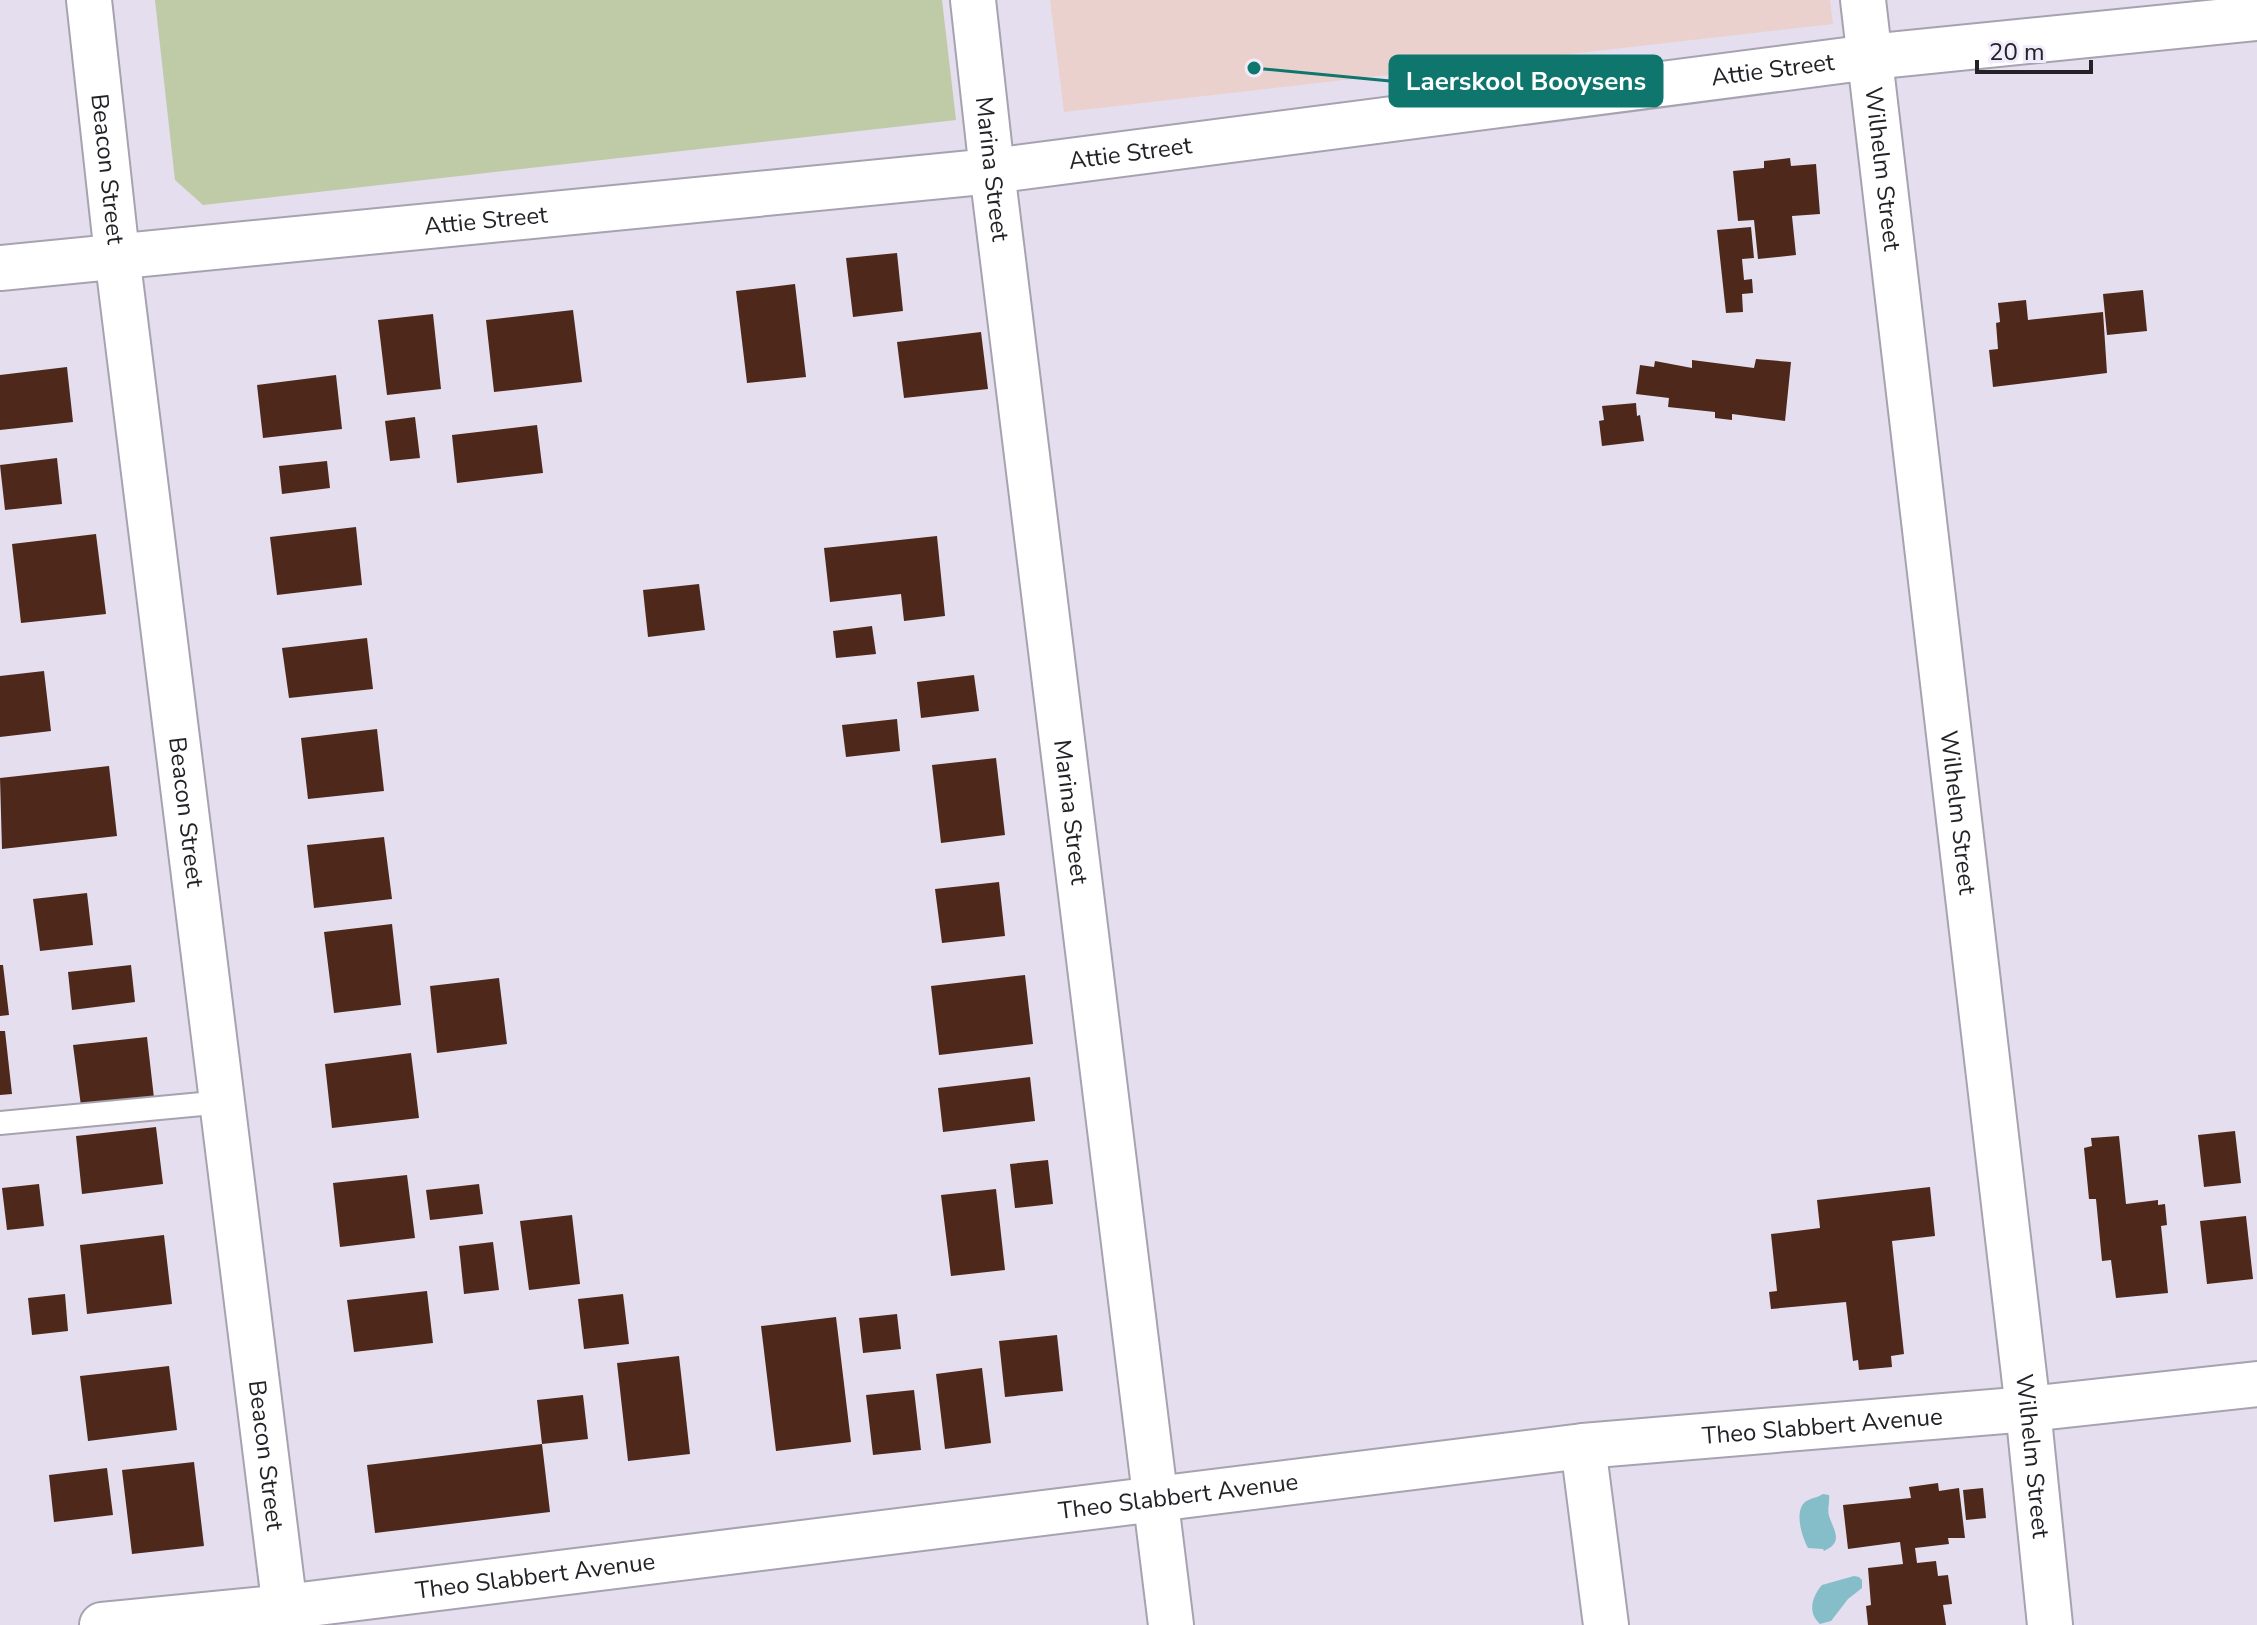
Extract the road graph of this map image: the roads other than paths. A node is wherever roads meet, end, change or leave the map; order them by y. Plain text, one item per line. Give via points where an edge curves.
1 (89, 0) edge
2 (973, 0) edge
3 (1863, 0) edge
4 (2257, 18) edge
5 (1870, 57) junction
6 (992, 171) junction
7 (117, 255) junction
8 (0, 268) edge
9 (223, 1102) junction
10 (0, 1123) edge
11 (2257, 1384) edge
12 (2028, 1409) junction
13 (1583, 1446) junction
14 (1156, 1499) junction
15 (286, 1616) edge
16 (102, 1625) edge
17 (1171, 1625) edge
18 (1606, 1625) edge
19 (2050, 1625) edge

1 - 7 street, Beacon Street
2 - 6 street, Marina Street
3 - 5 street, Wilhelm Street
4 - 5 street, Attie Street
5 - 6 street, Attie Street
5 - 12 street, Wilhelm Street
6 - 7 street, Attie Street
6 - 14 street, Marina Street
7 - 8 street, Attie Street
7 - 9 street, Beacon Street
9 - 10 lane
9 - 15 street, Beacon Street
11 - 12 street, Theo Slabbert Avenue
12 - 13 street, Theo Slabbert Avenue
12 - 19 street, Wilhelm Street
13 - 14 street, Theo Slabbert Avenue
13 - 18 street
14 - 15 street, Theo Slabbert Avenue
14 - 17 street, Marina Street
15 - 16 street, Theo Slabbert Avenue

